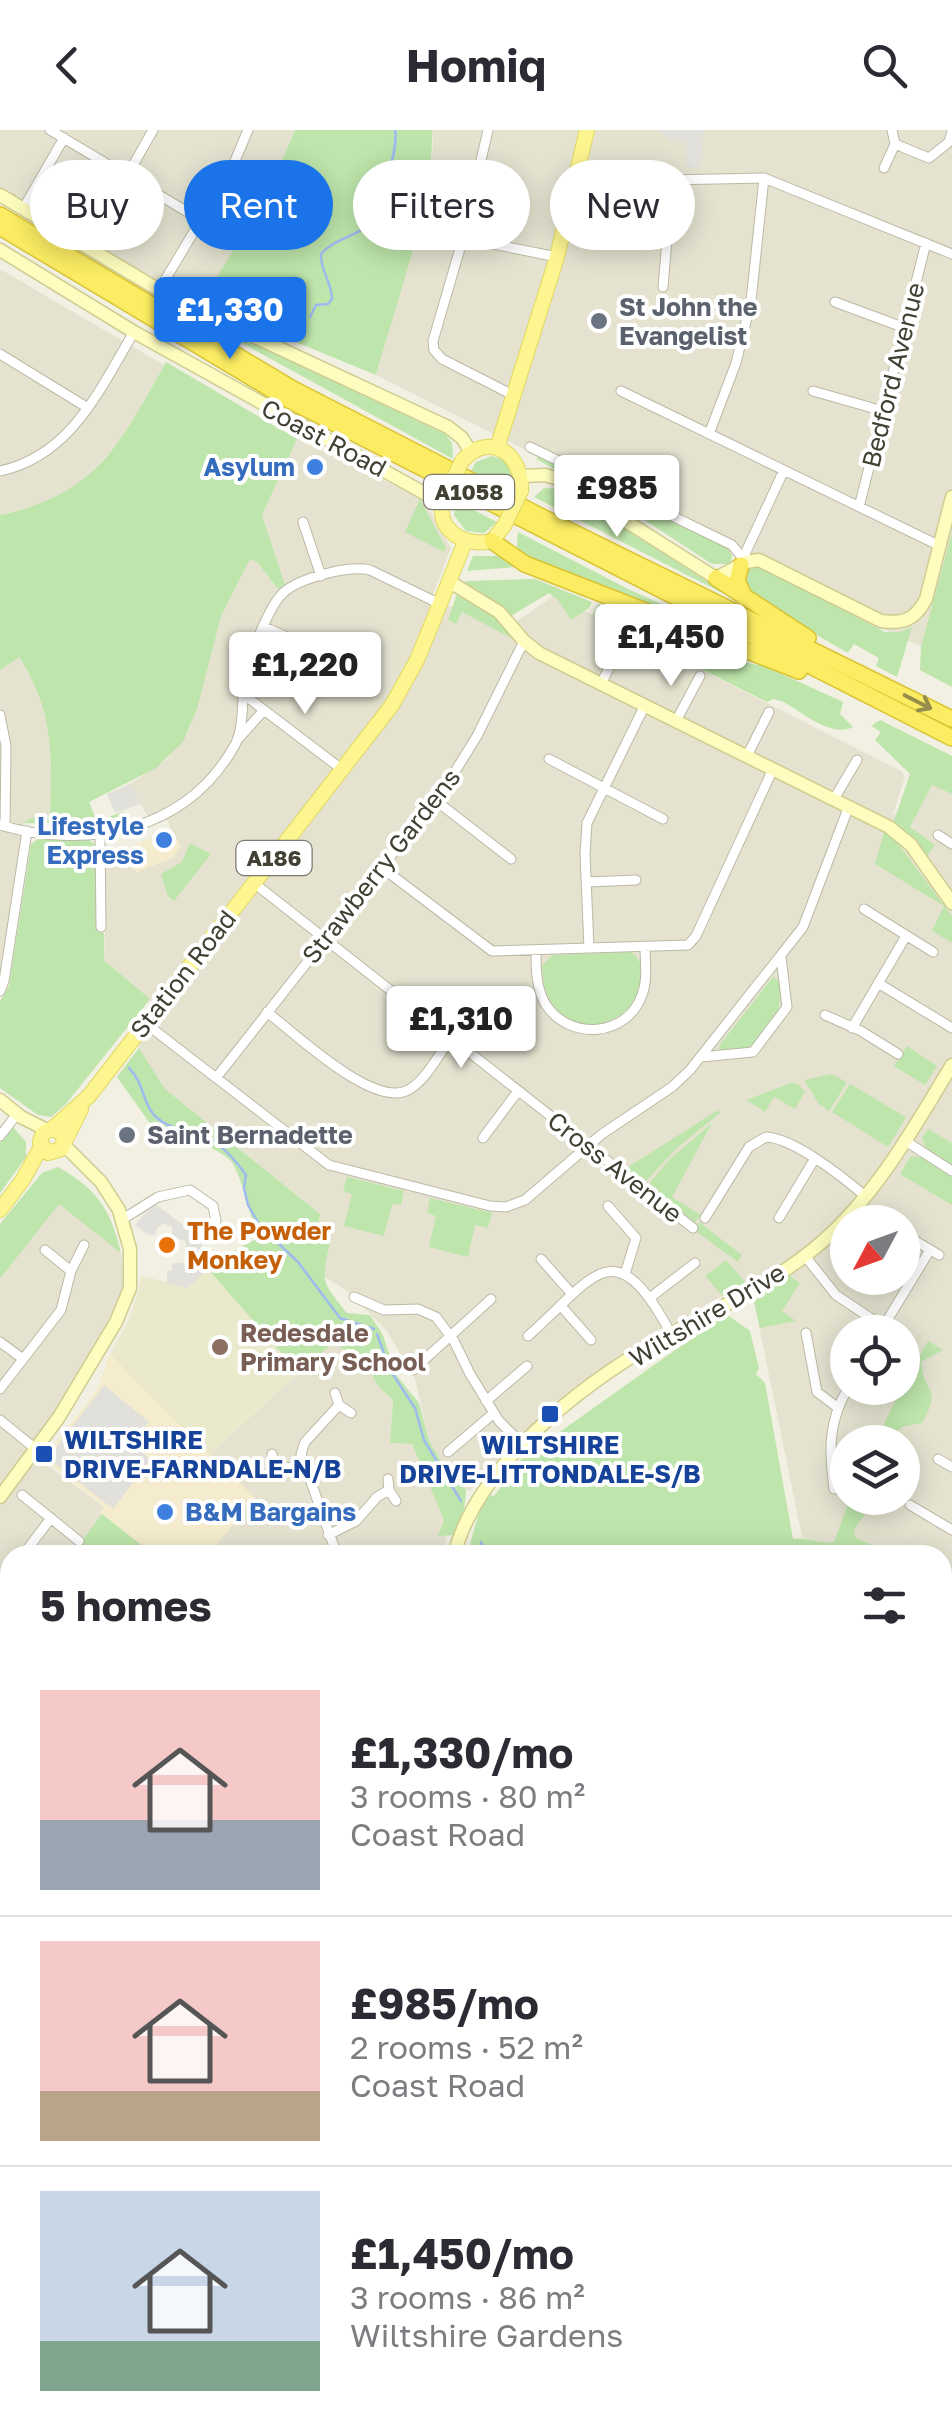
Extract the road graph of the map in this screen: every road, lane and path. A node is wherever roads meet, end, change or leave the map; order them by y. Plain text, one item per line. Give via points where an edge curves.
1 (50, 130) edge
2 (153, 130) edge
3 (248, 130) edge
4 (488, 130) edge
5 (587, 130) edge
6 (892, 130) edge
7 (952, 130) edge
8 (64, 138) junction
9 (896, 144) junction
10 (100, 160) edge
11 (136, 160) edge
12 (235, 160) edge
13 (481, 160) edge
14 (580, 160) edge
15 (884, 168) dead end
16 (764, 178) junction
17 (695, 179) edge
18 (0, 195) edge
19 (23, 209) junction
20 (0, 215) edge
21 (0, 228) edge
22 (926, 244) junction
23 (184, 249) edge
24 (0, 250) edge
25 (459, 250) edge
26 (526, 250) edge
27 (558, 250) edge
28 (665, 250) edge
29 (952, 254) edge
30 (557, 256) junction
31 (662, 286) dead end
32 (160, 290) junction
33 (835, 302) dead end
34 (905, 328) junction
35 (134, 332) junction
36 (3, 358) edge
37 (621, 391) dead end
38 (813, 391) dead end
39 (514, 396) junction
40 (88, 408) junction
41 (883, 412) junction
42 (709, 434) junction
43 (530, 447) dead end
44 (498, 448) junction
45 (466, 456) junction
46 (784, 470) junction
47 (0, 471) edge
48 (522, 484) junction
49 (952, 497) edge
50 (444, 499) junction
51 (858, 506) junction
52 (303, 522) dead end
53 (492, 541) junction
54 (465, 542) junction
55 (940, 546) junction
56 (744, 561) junction
57 (320, 576) junction
58 (716, 578) junction
59 (450, 582) junction
60 (746, 598) junction
61 (440, 604) junction
62 (264, 627) junction
63 (624, 638) dead end
64 (524, 641) junction
65 (324, 653) dead end
66 (700, 676) dead end
67 (601, 684) junction
68 (884, 685) junction
69 (243, 694) junction
70 (645, 705) junction
71 (264, 710) junction
72 (769, 712) dead end
73 (0, 715) edge
74 (952, 719) edge
75 (676, 721) junction
76 (951, 737) edge
77 (238, 740) junction
78 (747, 756) junction
79 (549, 759) dead end
80 (857, 760) dead end
81 (773, 769) junction
82 (344, 771) junction
83 (852, 771) junction
84 (862, 777) dead end
85 (604, 788) junction
86 (834, 799) junction
87 (436, 800) junction
88 (849, 806) junction
89 (663, 819) dead end
90 (2, 825) edge
91 (28, 832) junction
92 (100, 834) junction
93 (938, 835) dead end
94 (952, 844) edge
95 (511, 859) dead end
96 (381, 868) junction
97 (636, 880) dead end
98 (587, 882) junction
99 (254, 883) junction
100 (952, 903) edge
101 (864, 909) dead end
102 (102, 927) dead end
103 (906, 936) junction
104 (325, 939) junction
105 (645, 947) junction
106 (590, 948) junction
107 (536, 950) junction
108 (932, 952) dead end
109 (781, 957) junction
110 (878, 983) junction
111 (0, 991) edge
112 (267, 1012) junction
113 (825, 1015) dead end
114 (144, 1023) junction
115 (852, 1028) junction
116 (952, 1028) edge
117 (451, 1038) junction
118 (898, 1054) dead end
119 (701, 1057) junction
120 (952, 1065) edge
121 (216, 1078) junction
122 (948, 1082) edge
123 (518, 1091) junction
124 (0, 1100) edge
125 (19, 1116) junction
126 (0, 1136) edge
127 (483, 1138) dead end
128 (52, 1142) junction
129 (907, 1142) junction
130 (588, 1146) junction
131 (814, 1160) junction
132 (952, 1170) edge
133 (866, 1196) junction
134 (608, 1206) dead end
135 (712, 1207) junction
136 (0, 1210) edge
137 (725, 1215) dead end
138 (705, 1218) dead end
139 (779, 1218) dead end
140 (123, 1220) junction
141 (693, 1228) dead end
142 (210, 1229) dead end
143 (647, 1229) dead end
144 (636, 1238) junction
145 (920, 1243) edge
146 (84, 1244) dead end
147 (45, 1250) dead end
148 (805, 1256) junction
149 (541, 1258) dead end
150 (694, 1263) dead end
151 (920, 1270) edge
152 (71, 1271) junction
153 (625, 1274) junction
154 (571, 1293) junction
155 (354, 1297) dead end
156 (651, 1297) junction
157 (492, 1299) dead end
158 (561, 1306) junction
159 (863, 1315) edge
160 (806, 1333) dead end
161 (671, 1334) junction
162 (451, 1336) junction
163 (528, 1336) dead end
164 (592, 1340) dead end
165 (0, 1342) edge
166 (414, 1349) dead end
167 (23, 1359) junction
168 (424, 1360) junction
169 (527, 1366) dead end
170 (413, 1370) dead end
171 (0, 1389) edge
172 (335, 1394) dead end
173 (486, 1401) junction
174 (339, 1404) junction
175 (836, 1407) joint
176 (350, 1413) dead end
177 (494, 1413) junction
178 (0, 1420) edge
179 (832, 1425) edge
180 (524, 1446) junction
181 (37, 1450) junction
182 (448, 1452) dead end
183 (272, 1454) dead end
184 (938, 1459) dead end
185 (303, 1462) junction
186 (952, 1467) edge
187 (22, 1494) dead end
188 (0, 1496) edge
189 (396, 1501) dead end
190 (920, 1510) edge
191 (52, 1518) junction
192 (952, 1530) edge
193 (328, 1535) junction
194 (79, 1540) dead end
195 (31, 1545) edge
196 (333, 1545) edge
197 (457, 1545) edge

1 - 8 street
2 - 11 street
3 - 12 street
4 - 13 street
5 - 14 main road
6 - 9 street
7 - 9 street via 949,142 930,158
8 - 10 street
8 - 19 street
9 - 15 street
16 - 17 street
16 - 22 street
16 - 42 street via 751,302
18 - 19 street
19 - 32 street
20 - 68 highway, Coast Road / A1058 via 293,389
21 - 76 highway, Coast Road / A1058 via 289,400
22 - 29 street
22 - 34 street, Bedford Avenue
23 - 32 street
24 - 35 street, Coast Road
25 - 39 street via 434,350
26 - 30 street
27 - 30 main road
28 - 31 street
30 - 39 main road
32 - 45 street via 448,427 462,438
33 - 34 street
34 - 41 street, Bedford Avenue
35 - 40 street
35 - 50 street, Coast Road
36 - 40 street
37 - 42 street
38 - 41 street
39 - 44 main road
40 - 47 street via 53,448
41 - 51 street, Bedford Avenue
42 - 46 street
43 - 56 street via 732,545
44 - 45 main road
44 - 48 main road via 510,455
45 - 50 main road, bridge
46 - 51 street
46 - 56 street
48 - 53 main road, bridge
48 - 58 street via 538,474 558,479
49 - 55 street
50 - 54 main road via 444,520
51 - 55 street
52 - 57 street
53 - 54 main road
53 - 76 highway via 525,564 760,654
54 - 59 main road, Station Road / A186
55 - 56 street via 920,611 897,623 880,621 759,560
56 - 58 street
56 - 60 highway via 738,581
57 - 61 street via 364,568
57 - 62 street via 282,593
58 - 60 highway
59 - 61 main road, Station Road / A186
59 - 64 street via 499,612
60 - 68 highway
61 - 82 main road, Station Road / A186 via 392,705
62 - 65 street
62 - 69 street
63 - 67 street
64 - 67 street
64 - 87 street, Strawberry Gardens
66 - 75 street
67 - 70 street
68 -> 74 highway, Coast Road / A1058
69 - 71 street
69 - 77 street
70 - 75 street
70 - 85 street
71 - 77 street
71 - 82 street
72 - 78 street
73 - 90 street via 6,746
75 - 78 street
77 - 92 street via 190,798 146,824
78 - 81 street
79 - 85 street
80 - 83 street
81 - 86 street
81 - 105 street via 693,940
82 - 99 main road, Station Road / A186
83 - 84 street
83 - 86 street
85 - 89 street
85 - 98 street via 587,823
86 - 88 street
87 - 95 street
87 - 96 street, Strawberry Gardens
88 - 100 street via 906,840
88 - 109 street via 807,920
90 - 91 street
91 - 92 street
91 - 111 street
92 - 102 street
93 - 94 street
96 - 104 street, Strawberry Gardens
96 - 107 street via 486,948
97 - 98 street
98 - 106 street
99 - 104 street, Cross Avenue
99 - 114 main road, Station Road / A186
101 - 103 street
103 - 108 street
103 - 110 street
104 - 112 street, Strawberry Gardens
104 - 117 street, Cross Avenue
105 - 106 street
105 - 107 street via 646,980 636,1007 618,1023 589,1030 550,1009 539,990
106 - 107 street
109 - 119 street
109 - 119 street via 787,1007 756,1048
110 - 115 street
110 - 116 street
112 - 117 street via 355,1079 393,1094 416,1084
112 - 121 street, Strawberry Gardens
113 - 115 street
114 - 121 street
114 - 128 main road, Station Road / A186
115 - 118 street
117 - 123 street, Cross Avenue
119 - 130 street via 672,1087
120 - 122 street, Wiltshire Drive
121 - 130 street via 329,1165 490,1206 520,1203
122 - 129 street, Wiltshire Drive
123 - 127 street
123 - 130 street, Cross Avenue
124 - 125 street
125 - 126 street
125 - 128 street
128 - 136 main road, Station Road / A186
128 - 140 street via 92,1174
129 - 132 street
129 - 133 street, Wiltshire Drive
130 - 141 street, Cross Avenue
131 - 133 street
131 - 135 street via 778,1138 762,1138
131 - 139 street
133 - 148 street, Wiltshire Drive
134 - 144 street
135 - 137 street
135 - 138 street
140 - 142 street via 163,1194 190,1190 214,1206
140 - 181 street via 131,1259 126,1299
143 - 144 street
144 - 153 street
145 - 151 street via 935,1252
146 - 152 street
147 - 152 street
148 - 159 street
148 - 161 street, Wiltshire Drive
149 - 154 street
150 - 156 street
152 - 167 street via 60,1310
153 - 154 street via 599,1274
153 - 156 street
154 - 158 street
155 - 162 street via 384,1310 427,1311
156 - 161 street
157 - 162 street
158 - 163 street
158 - 164 street
160 - 175 street via 816,1392
161 - 180 street, Wiltshire Drive via 586,1391
162 - 168 street
162 - 173 street
165 - 167 street
166 - 168 street
167 - 171 street
168 - 170 street
169 - 173 street
172 - 174 street
173 - 177 street
174 - 176 street
174 - 185 street via 303,1444
175 - 179 street
177 - 180 street
177 - 182 street
178 - 181 street
180 - 197 street, Wiltshire Drive via 477,1501
181 - 188 street
183 - 185 street via 272,1469
184 - 186 street
185 - 193 street
187 - 191 street
189 - 193 street via 388,1484 356,1521
190 - 192 street
191 - 194 street
191 - 195 street
193 - 196 street

